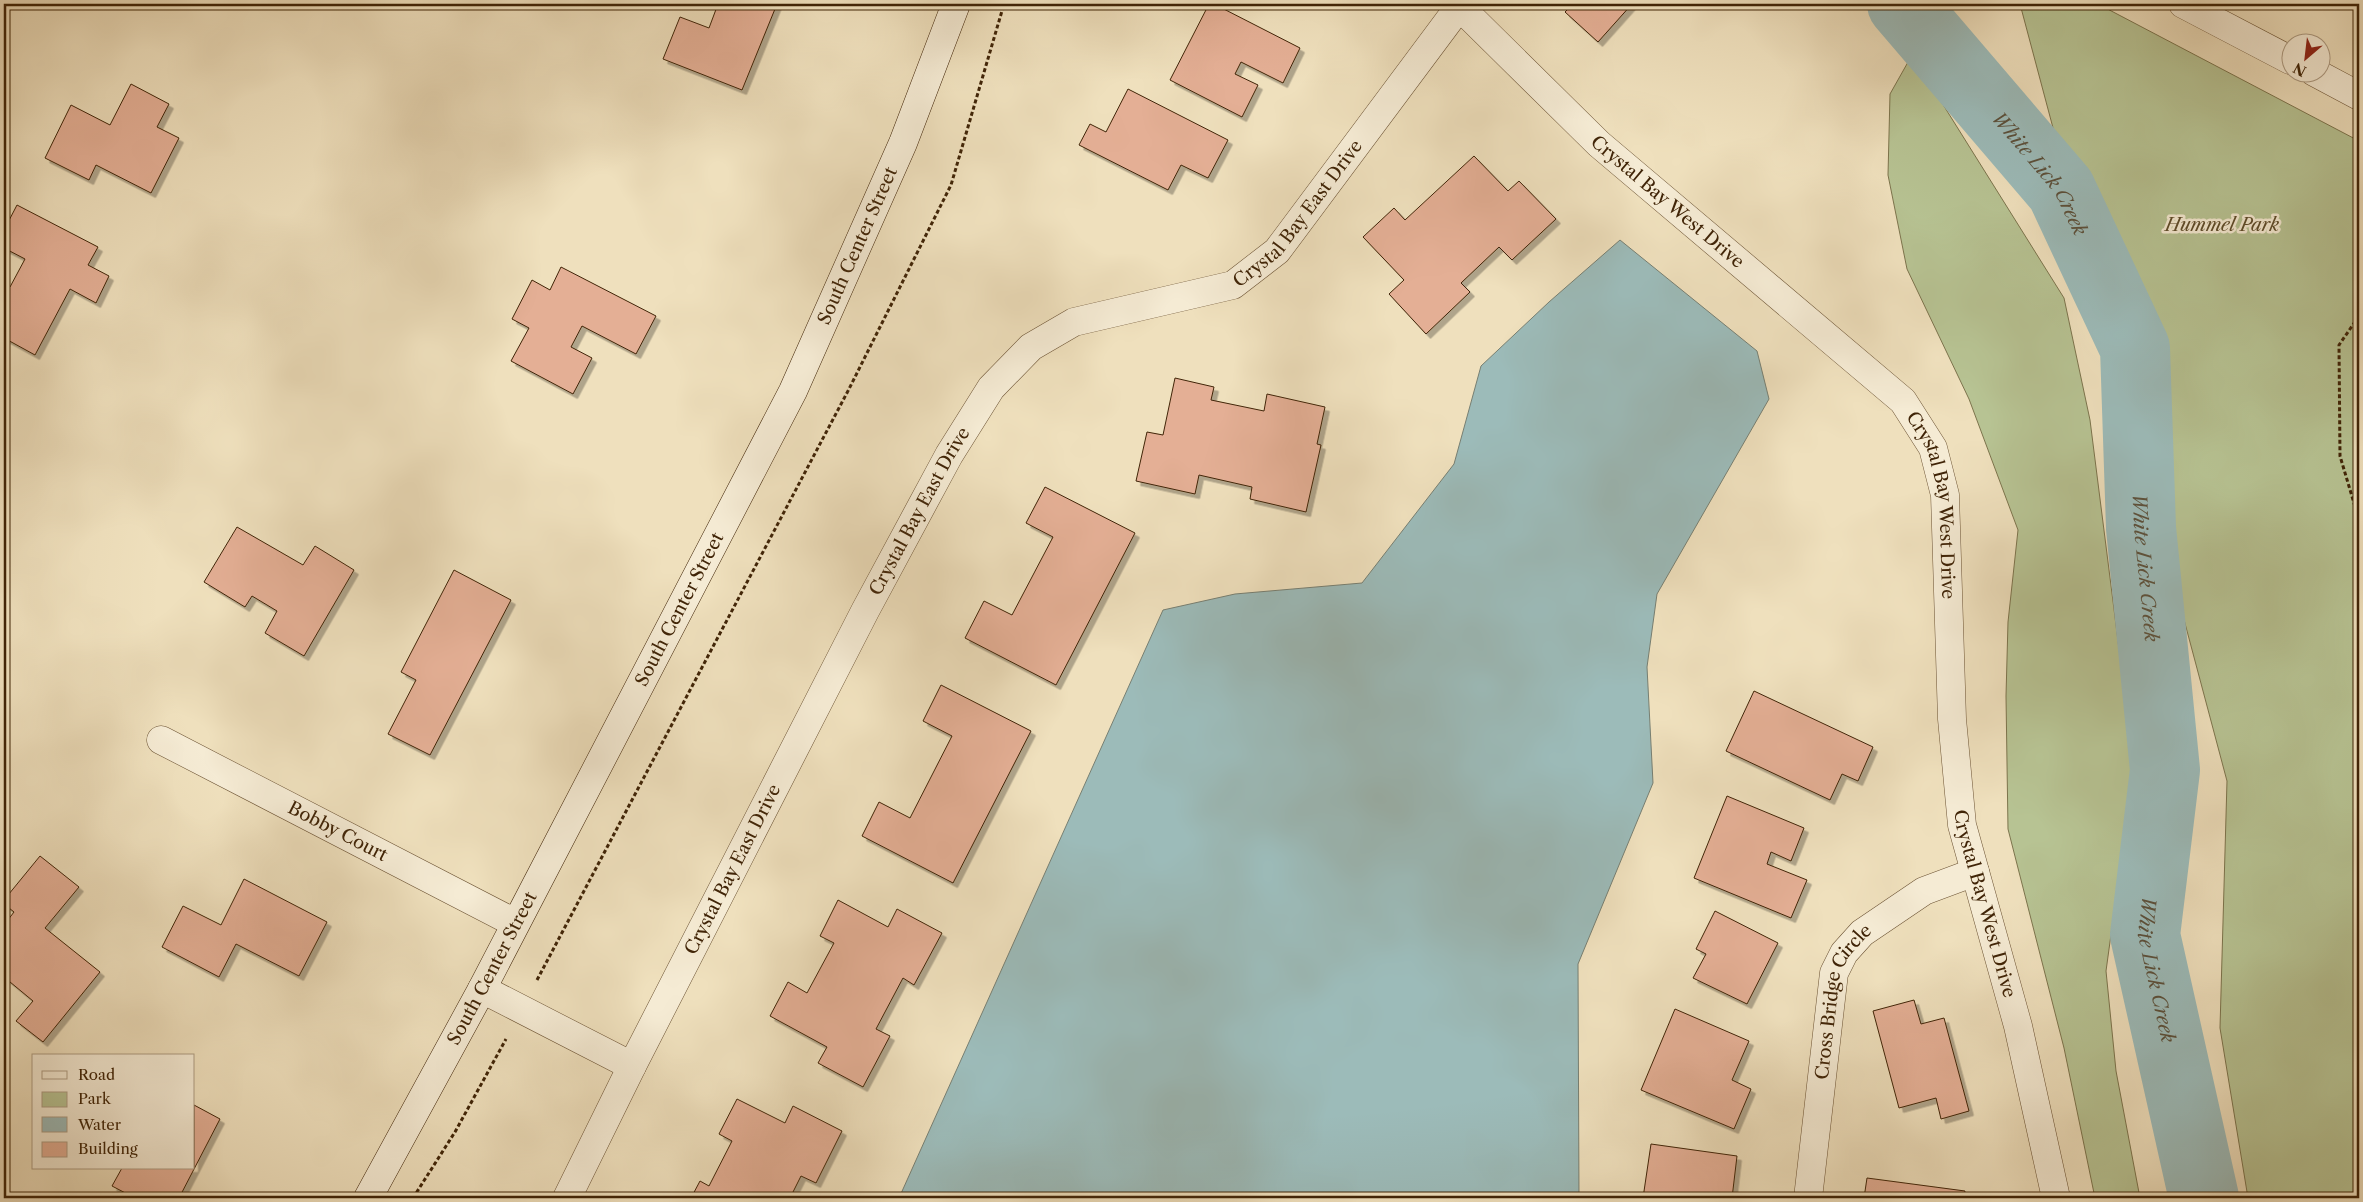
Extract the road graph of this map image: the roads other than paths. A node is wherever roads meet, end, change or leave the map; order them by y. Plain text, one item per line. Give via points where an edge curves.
1 (956, 4) edge
2 (2183, 4) edge
3 (1458, 5) edge
4 (2280, 55) edge
5 (2330, 81) edge
6 (2359, 96) edge
7 (161, 740) dead end
8 (1975, 872) junction
9 (515, 923) junction
10 (482, 988) junction
11 (632, 1066) junction
12 (368, 1198) edge
13 (567, 1198) edge
14 (1808, 1198) edge
15 (2056, 1198) edge

1 - 9 street, South Center Street via 903,143 793,391
2 - 4 street
3 - 8 street, Crystal Bay West Drive via 1599,144 1903,402 1933,448 1945,495 1952,719 1962,825
3 - 11 street, Crystal Bay East Drive via 1277,251 1233,285 1074,322 1032,347 991,388 950,455 865,611
5 - 6 street
7 - 9 street, Bobby Court
8 - 14 street, Cross Bridge Circle via 1924,891 1862,933 1844,953 1834,973
8 - 15 street, Crystal Bay West Drive via 2018,1026
9 - 10 street, South Center Street
10 - 11 street
10 - 12 street, South Center Street
11 - 13 street, Crystal Bay East Drive

